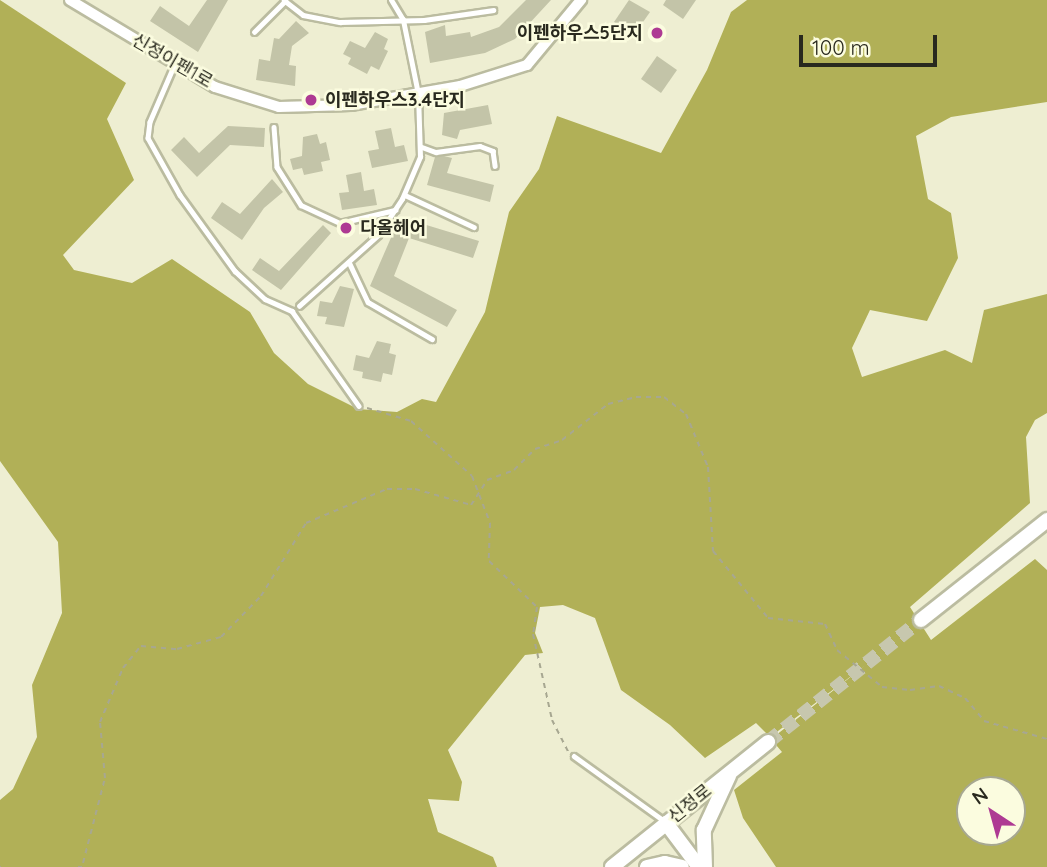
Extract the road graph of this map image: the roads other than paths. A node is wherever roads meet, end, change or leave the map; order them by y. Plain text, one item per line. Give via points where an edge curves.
1 (70, 0) edge
2 (391, 0) edge
3 (581, 0) edge
4 (285, 1) edge
5 (493, 10) dead end
6 (403, 20) junction
7 (254, 32) dead end
8 (175, 63) junction
9 (418, 94) junction
10 (274, 127) dead end
11 (422, 147) junction
12 (495, 166) dead end
13 (405, 195) junction
14 (396, 210) junction
15 (474, 226) dead end
16 (350, 264) junction
17 (299, 306) dead end
18 (432, 339) dead end
19 (359, 406) road end
20 (1047, 520) edge
21 (921, 620) tunnel mouth
22 (768, 742) tunnel mouth
23 (574, 756) road end
24 (733, 770) junction
25 (666, 822) junction
26 (612, 867) edge
27 (646, 867) edge
28 (682, 867) edge
29 (699, 867) edge
30 (705, 867) edge

1 - 8 street, 신정이펜1로
2 - 6 lane
3 - 9 street, 신정이펜1로 via 527,65
4 - 6 lane via 313,19
4 - 7 lane
5 - 6 lane
6 - 9 lane
8 - 9 street, 신정이펜1로 via 215,87 279,107 351,105
8 - 19 lane via 150,122 148,138 180,195 235,271 265,299 292,311
9 - 11 lane
10 - 14 lane via 277,167 301,205 340,223
11 - 12 lane via 436,152 480,146 493,150
11 - 13 lane
13 - 14 lane
13 - 15 lane
14 - 16 lane
16 - 17 lane
16 - 18 lane via 368,302
20 - 21 main road
22 - 24 main road, 신정로
23 - 25 lane
24 - 25 main road, 신정로
24 - 30 main road via 704,830
25 - 26 main road, 신정로
25 - 29 main road
27 - 28 main road via 665,863

